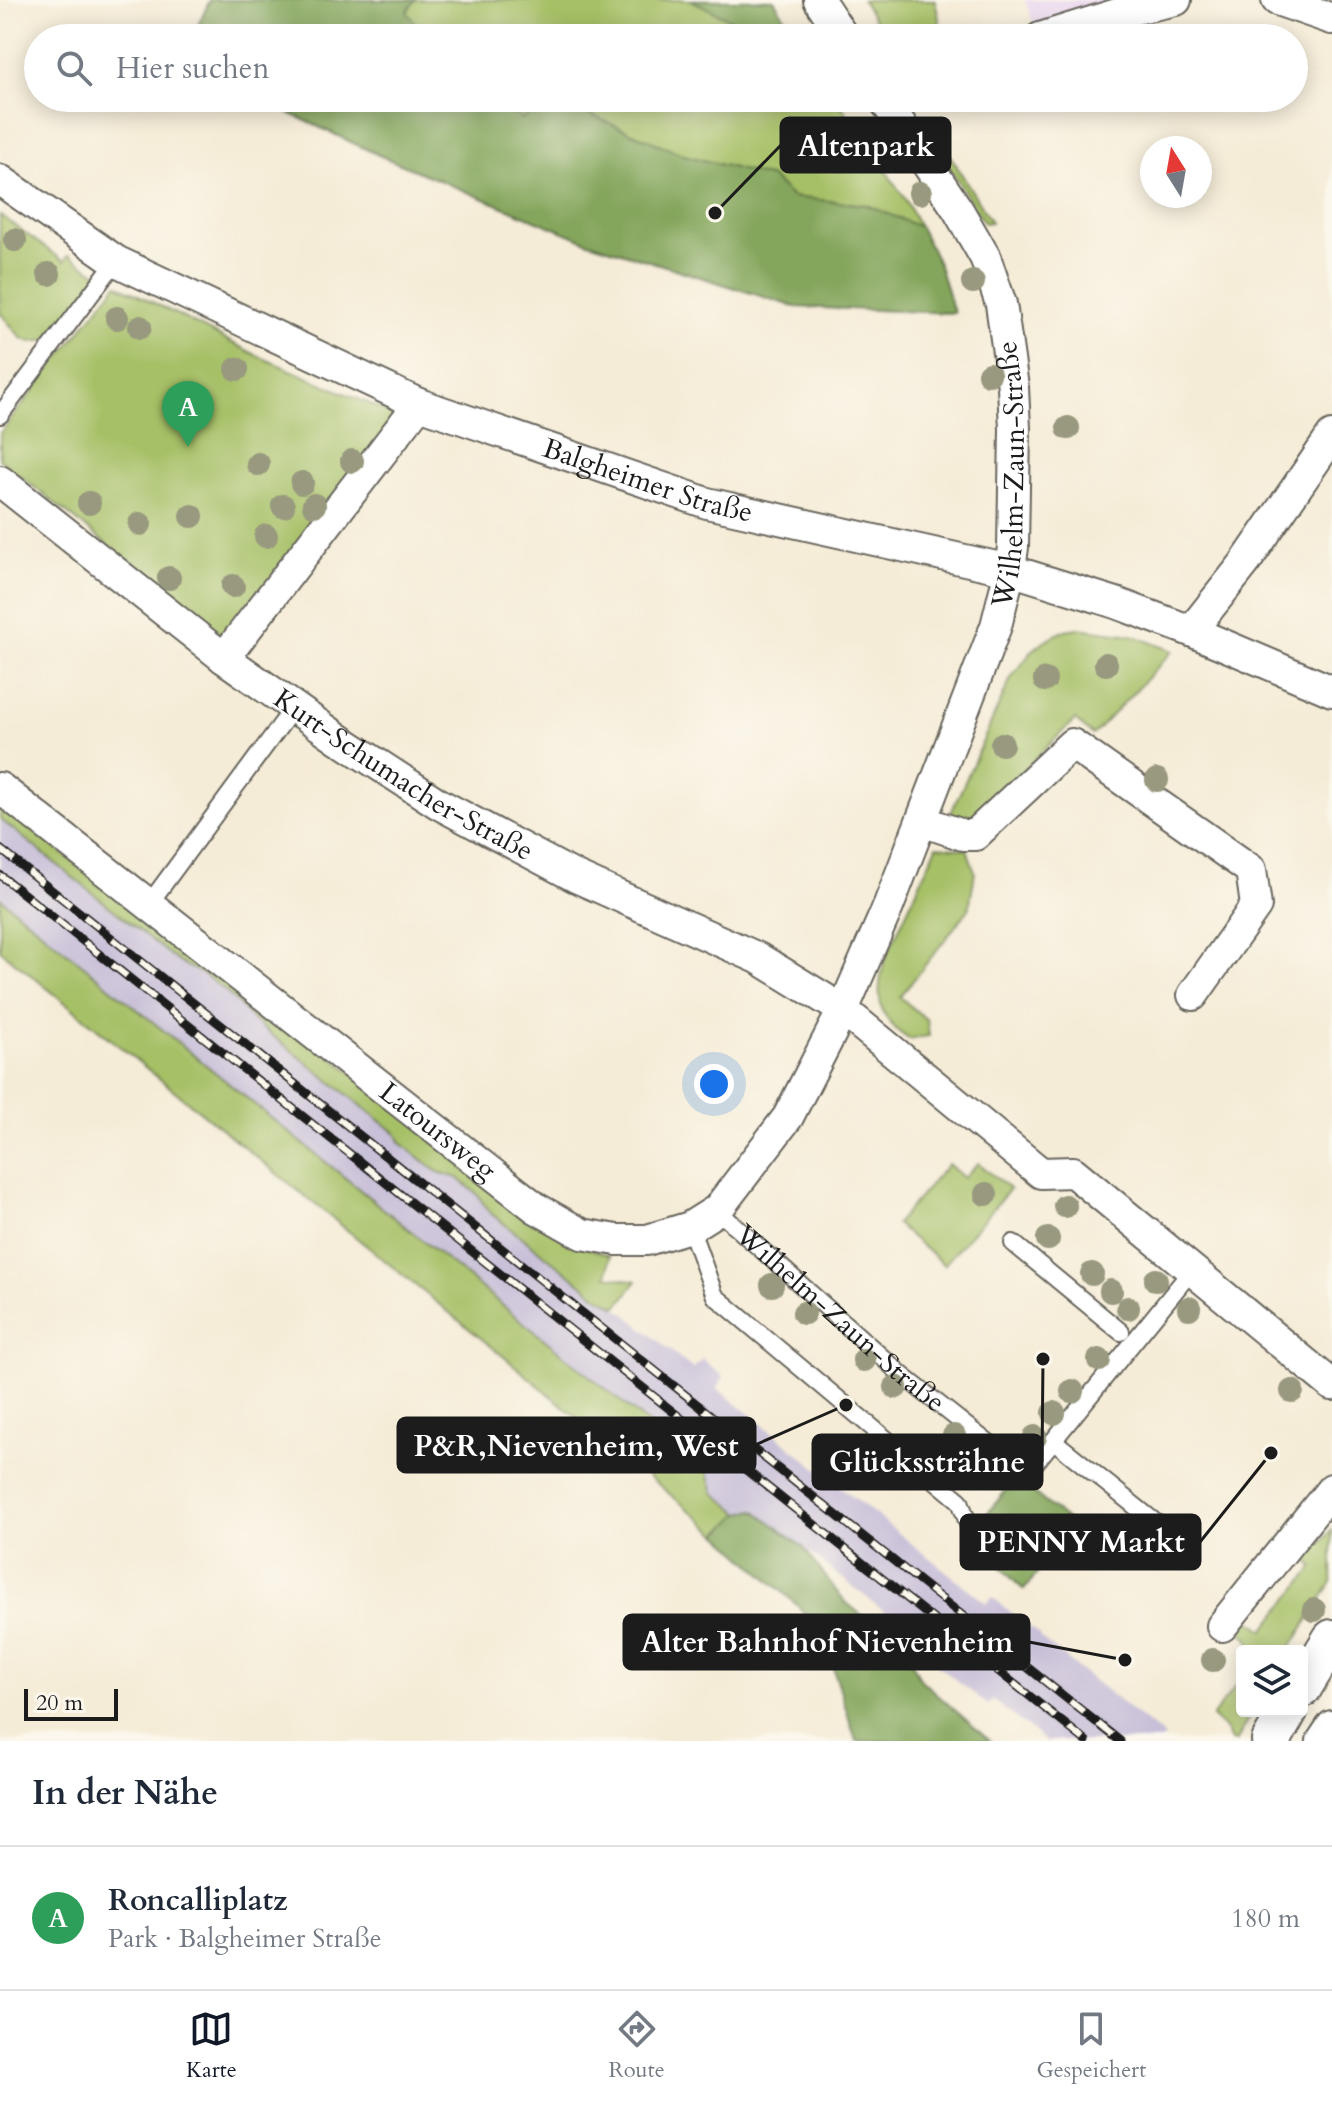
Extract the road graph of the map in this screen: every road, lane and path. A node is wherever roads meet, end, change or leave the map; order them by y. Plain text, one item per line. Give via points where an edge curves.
1 (819, 0) edge
2 (1176, 0) edge
3 (1277, 0) edge
4 (1332, 19) edge
5 (835, 24) edge
6 (1085, 24) edge
7 (892, 112) edge
8 (0, 180) edge
9 (116, 261) junction
10 (419, 404) junction
11 (0, 415) edge
12 (1332, 436) edge
13 (0, 481) edge
14 (1010, 570) junction
15 (1191, 631) junction
16 (224, 658) junction
17 (1332, 691) edge
18 (294, 707) junction
19 (0, 788) edge
20 (922, 821) junction
21 (149, 904) junction
22 (1193, 995) dead end
23 (843, 1010) junction
24 (717, 1210) junction
25 (690, 1227) junction
26 (1013, 1243) dead end
27 (1192, 1270) junction
28 (1121, 1332) dead end
29 (1332, 1385) edge
30 (1054, 1441) junction
31 (1332, 1489) edge
32 (975, 1543) dead end
33 (1186, 1547) dead end
34 (1222, 1626) dead end
35 (1332, 1639) edge
36 (1308, 1678) edge
37 (1285, 1717) edge
38 (1332, 1726) edge
39 (1271, 1741) edge
40 (1322, 1741) edge

1 - 5 street
2 - 6 street
3 - 4 street
7 - 14 street, Wilhelm-Zaun-Straße via 985,257 1001,304 1015,429
8 - 9 street, Balgheimer Straße
9 - 10 street, Balgheimer Straße
9 - 11 lane
10 - 14 street, Balgheimer Straße via 707,503
10 - 16 street
12 - 15 street
13 - 16 street, Kurt-Schumacher-Straße
14 - 15 street, Balgheimer Straße
14 - 20 street, Wilhelm-Zaun-Straße via 996,626
15 - 17 street, Balgheimer Straße
16 - 18 street, Kurt-Schumacher-Straße
18 - 21 lane
18 - 23 street, Kurt-Schumacher-Straße via 439,804 576,877 758,958
19 - 21 street, Latoursweg
20 - 22 street via 975,835 1072,744 1251,870 1256,906
20 - 23 street, Wilhelm-Zaun-Straße
21 - 25 street, Latoursweg via 536,1208 582,1234 617,1240 647,1240
23 - 24 street, Latoursweg via 788,1117
23 - 27 street via 1041,1173 1073,1172
24 - 25 street, Latoursweg
24 - 30 lane, Wilhelm-Zaun-Straße via 902,1375 1012,1462 1031,1468
25 - 32 lane via 715,1296 960,1501
26 - 28 lane
27 - 29 street
27 - 30 lane, Wilhelm-Zaun-Straße
30 - 33 lane
31 - 34 street
35 - 36 street
37 - 39 street
38 - 40 street

